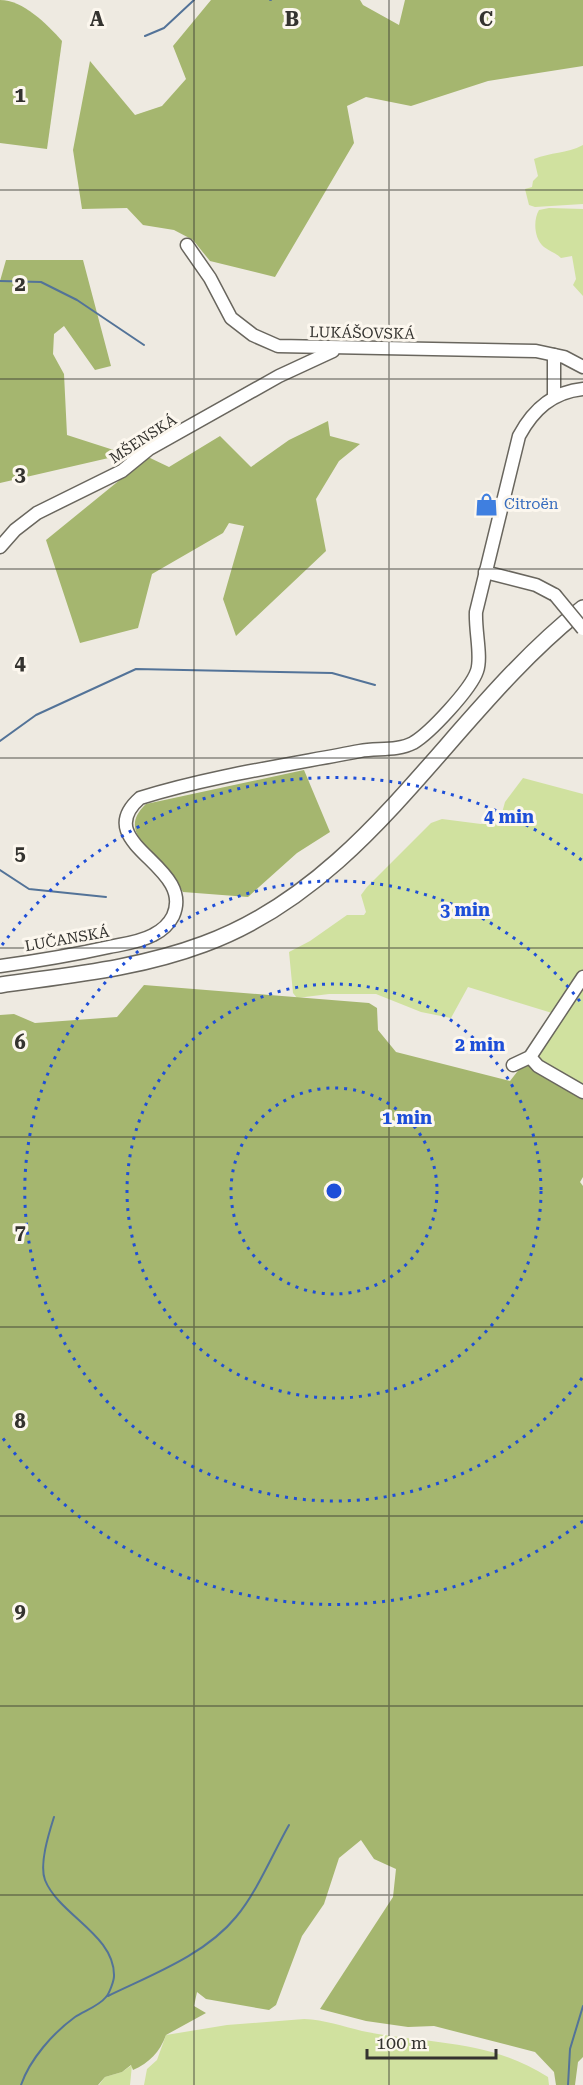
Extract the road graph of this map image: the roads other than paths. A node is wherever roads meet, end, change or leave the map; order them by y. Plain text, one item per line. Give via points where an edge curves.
1 (187, 245) dead end
2 (340, 349) junction
3 (555, 355) junction
4 (583, 367) edge
5 (583, 389) edge
6 (554, 397) junction
7 (0, 547) edge
8 (485, 572) junction
9 (583, 608) edge
10 (583, 629) edge
11 (0, 966) edge
12 (583, 976) edge
13 (0, 985) edge
14 (530, 1057) junction
15 (513, 1065) dead end
16 (583, 1092) edge

1 - 2 street, LUKÁŠOVSKÁ via 231,318 253,335 278,346
2 - 3 street, LUKÁŠOVSKÁ via 536,351
2 - 7 street, MŠENSKÁ via 279,376 150,449 122,471 37,513
3 - 4 street, LUKÁŠOVSKÁ
3 - 6 street
5 - 6 street
6 - 8 street via 534,412 519,436
8 - 10 street, bridge via 536,585 555,595
8 - 11 street, LUČANSKÁ via 475,630 479,664 470,683 413,743 140,798 130,806 125,818 128,833 138,849 171,881 176,899 167,925 140,940
9 - 13 main road via 514,670 368,833 283,904 242,928 167,957 130,967
12 - 14 street
14 - 15 street
14 - 16 street via 538,1066

